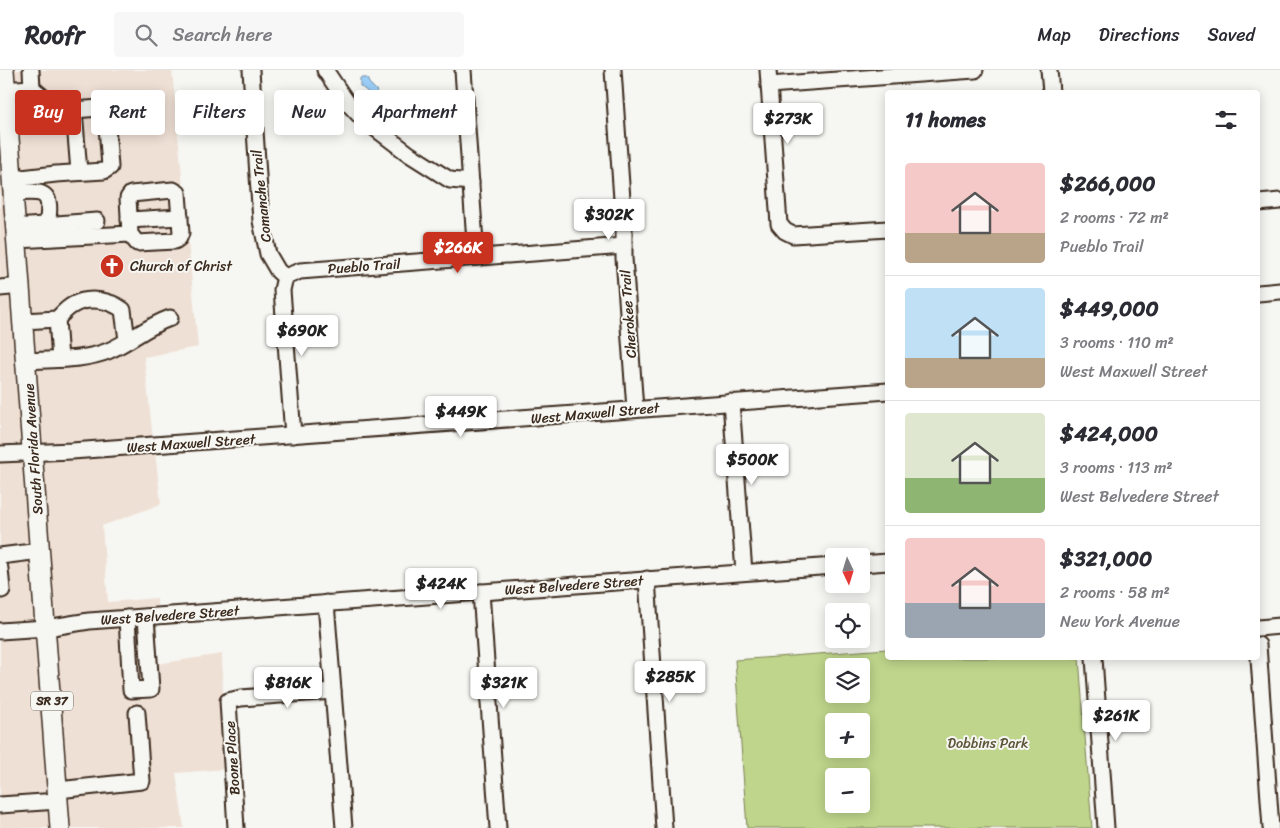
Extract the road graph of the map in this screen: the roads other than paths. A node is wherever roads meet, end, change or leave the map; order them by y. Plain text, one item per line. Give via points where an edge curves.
1 (4, 70) edge
2 (31, 70) edge
3 (251, 70) edge
4 (325, 70) edge
5 (463, 70) edge
6 (614, 70) edge
7 (975, 70) edge
8 (1049, 70) edge
9 (768, 77) edge
10 (32, 88) junction
11 (3, 90) edge
12 (34, 90) edge
13 (1051, 90) edge
14 (81, 109) edge
15 (5, 133) edge
16 (76, 135) edge
17 (79, 172) junction
18 (10, 178) edge
19 (471, 182) junction
20 (1280, 201) edge
21 (1260, 203) edge
22 (180, 217) junction
23 (97, 221) dead end
24 (47, 225) junction
25 (129, 227) junction
26 (885, 228) edge
27 (17, 234) junction
28 (624, 246) junction
29 (476, 257) junction
30 (285, 277) junction
31 (21, 286) junction
32 (0, 288) edge
33 (1280, 291) edge
34 (1260, 293) edge
35 (170, 318) dead end
36 (58, 319) junction
37 (24, 321) junction
38 (126, 340) junction
39 (60, 359) junction
40 (27, 361) junction
41 (885, 391) edge
42 (731, 402) junction
43 (635, 409) junction
44 (293, 436) junction
45 (33, 452) junction
46 (0, 454) edge
47 (40, 551) junction
48 (0, 556) edge
49 (885, 562) edge
50 (870, 563) edge
51 (825, 567) edge
52 (0, 569) edge
53 (744, 572) junction
54 (647, 579) junction
55 (2, 590) dead end
56 (481, 592) junction
57 (326, 603) junction
58 (146, 617) junction
59 (127, 618) junction
60 (1280, 626) edge
61 (46, 628) junction
62 (1260, 628) edge
63 (0, 631) edge
64 (1094, 660) edge
65 (1259, 660) edge
66 (333, 690) junction
67 (137, 713) dead end
68 (58, 796) junction
69 (0, 805) edge
70 (60, 828) edge
71 (236, 828) edge
72 (344, 828) edge
73 (498, 828) edge
74 (664, 828) edge
75 (1106, 828) edge
76 (1271, 828) edge

1 - 11 main road, South Florida Avenue / SR 37
2 - 10 street
3 - 30 street, Comanche Trail via 263,230 268,254
4 - 19 street via 363,119 450,180
5 - 19 street
6 - 28 street, Cherokee Trail
7 - 9 street
8 - 13 street
9 - 26 street via 779,224 793,235
10 - 11 street
10 - 12 street
11 - 15 main road, South Florida Avenue / SR 37
14 - 17 street via 100,108 106,112 110,167
15 - 18 main road, South Florida Avenue / SR 37
16 - 17 street
17 - 18 street
18 - 24 street via 47,198
18 - 27 main road, South Florida Avenue / SR 37
19 - 29 street
20 - 21 street
22 - 25 street
22 - 25 street via 181,233 175,241 137,243
22 - 25 street via 178,193 173,190 131,194 128,198
23 - 24 street
24 - 27 street
25 - 27 street
27 - 31 main road, South Florida Avenue / SR 37
28 - 29 street, Pueblo Trail
28 - 43 street, Cherokee Trail
29 - 30 street, Pueblo Trail via 300,270
30 - 44 street via 282,290
31 - 32 street
31 - 37 main road, South Florida Avenue / SR 37
33 - 34 street
35 - 38 street
36 - 37 street
36 - 38 street via 74,304 84,301 102,300 116,304 123,310
36 - 39 street
37 - 40 main road, South Florida Avenue / SR 37
38 - 39 street via 108,351
39 - 40 street
40 - 45 main road, South Florida Avenue / SR 37
41 - 42 street, West Maxwell Street
42 - 43 street, West Maxwell Street
42 - 53 street
43 - 44 street, West Maxwell Street
44 - 45 street, West Maxwell Street
45 - 46 street, West Maxwell Street
45 - 47 main road, South Florida Avenue / SR 37
47 - 48 street
47 - 61 main road, South Florida Avenue / SR 37
49 - 50 street
51 - 53 street, West Belvedere Street
52 - 55 street
53 - 54 street, West Belvedere Street
54 - 56 street, West Belvedere Street
54 - 74 street
56 - 57 street, West Belvedere Street
56 - 73 street
57 - 58 street, West Belvedere Street
57 - 66 street
58 - 59 street, West Belvedere Street
58 - 59 street via 151,689 132,690
59 - 61 street, West Belvedere Street
60 - 62 street
61 - 63 street, West Belvedere Street
61 - 68 main road, South Florida Avenue / SR 37
64 - 75 street
65 - 76 street
66 - 71 street, Boone Place via 228,701
66 - 72 street
67 - 68 street via 142,781
68 - 69 street
68 - 70 main road, South Florida Avenue / SR 37

